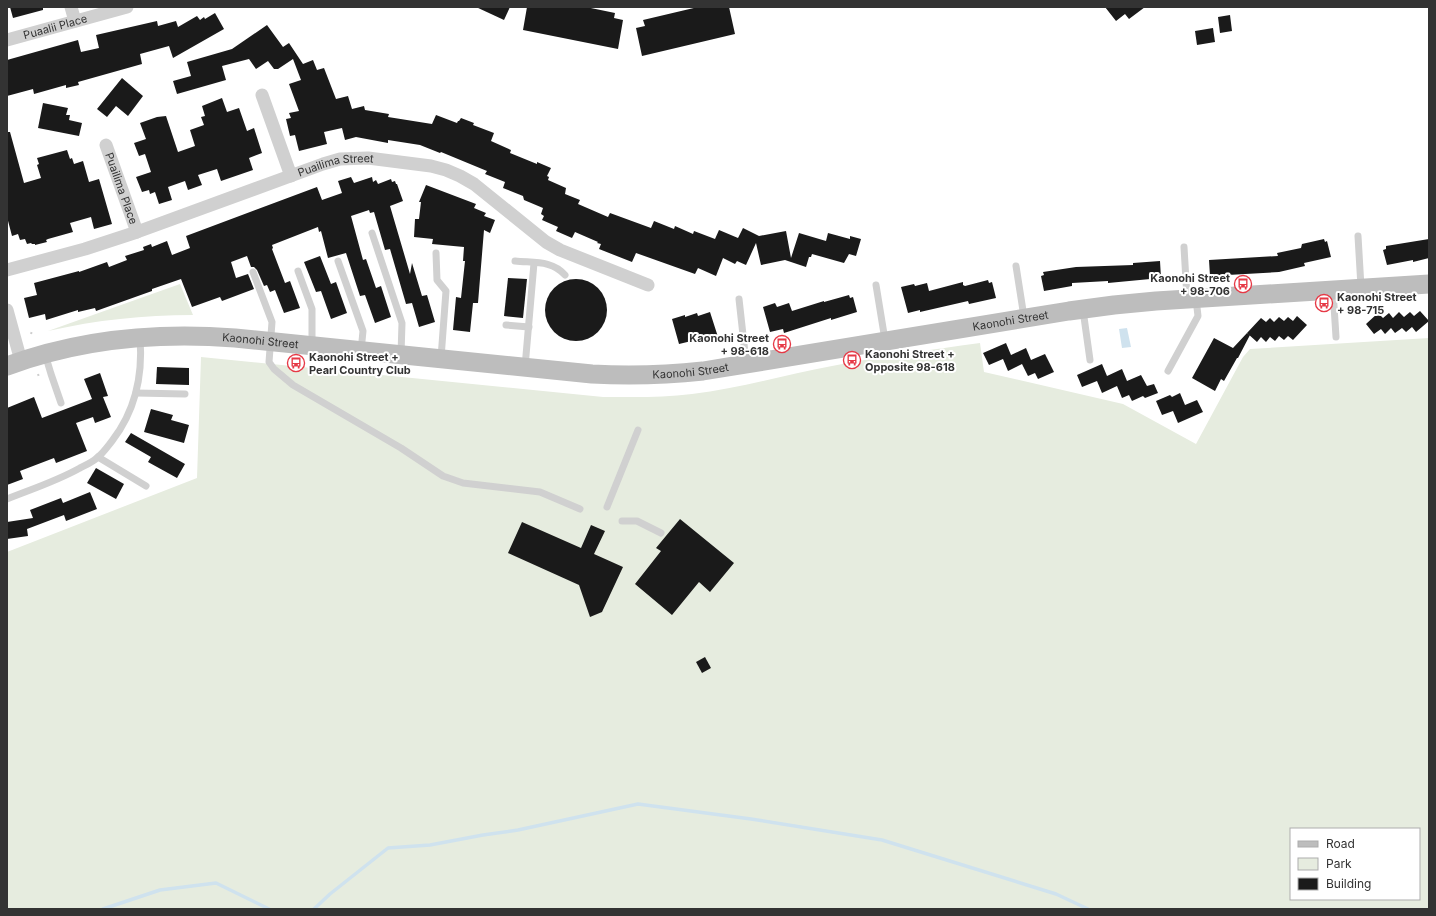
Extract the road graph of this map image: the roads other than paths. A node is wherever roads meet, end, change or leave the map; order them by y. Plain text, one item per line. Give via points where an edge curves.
1 (71, 7) edge
2 (127, 7) edge
3 (75, 21) junction
4 (7, 40) edge
5 (262, 95) dead end
6 (106, 145) dead end
7 (291, 176) junction
8 (137, 232) junction
9 (372, 233) dead end
10 (1358, 236) dead end
11 (1184, 247) dead end
12 (436, 253) dead end
13 (338, 261) dead end
14 (515, 261) dead end
15 (534, 263) junction
16 (1016, 266) dead end
17 (7, 270) edge
18 (298, 271) dead end
19 (253, 272) dead end
20 (565, 275) dead end
21 (1429, 284) edge
22 (648, 285) dead end
23 (876, 285) dead end
24 (1361, 288) junction
25 (1333, 290) junction
26 (739, 299) dead end
27 (1192, 299) junction
28 (1083, 309) junction
29 (7, 310) edge
30 (1024, 318) junction
31 (506, 325) dead end
32 (528, 327) junction
33 (1336, 337) dead end
34 (140, 338) junction
35 (886, 341) junction
36 (271, 342) junction
37 (312, 346) junction
38 (361, 351) junction
39 (45, 354) junction
40 (401, 355) junction
41 (441, 359) junction
42 (1090, 360) dead end
43 (14, 363) edge
44 (746, 364) junction
45 (525, 367) junction
46 (1168, 371) dead end
47 (136, 393) junction
48 (185, 394) dead end
49 (62, 403) dead end
50 (638, 430) dead end
51 (98, 457) junction
52 (146, 486) dead end
53 (7, 499) edge
54 (607, 506) dead end
55 (580, 509) dead end
56 (622, 521) dead end
57 (661, 533) dead end

1 - 3 street
2 - 3 street, Puaalii Place
3 - 4 street, Puaalii Place
5 - 7 street
6 - 8 street, Puailima Place
7 - 8 street, Puailima Street
7 - 22 street, Puailima Street via 340,159 356,158 446,170 474,184 546,242 560,250
8 - 17 street, Puailima Street
9 - 40 lane via 402,323
10 - 24 lane
11 - 27 lane
12 - 41 lane via 437,280 446,291
13 - 38 lane via 363,331
14 - 15 lane
15 - 20 lane via 555,266
15 - 32 lane
16 - 30 lane
18 - 37 lane via 312,309
19 - 36 lane via 272,322
21 - 24 street, Kaonohi Street
23 - 35 lane
24 - 25 street, Kaonohi Street
25 - 27 street, Kaonohi Street
25 - 33 lane
26 - 44 lane
27 - 28 street, Kaonohi Street
27 - 46 lane via 1198,316
28 - 30 street, Kaonohi Street
28 - 42 lane
29 - 43 street
30 - 35 street, Kaonohi Street
31 - 32 lane
32 - 45 lane
34 - 36 street, Kaonohi Street via 198,336
34 - 39 street, Kaonohi Street via 88,344
34 - 47 lane via 142,358
35 - 44 street, Kaonohi Street
36 - 37 street, Kaonohi Street
36 - 55 lane via 269,362 293,385 452,481 540,492
37 - 38 street, Kaonohi Street
38 - 40 street, Kaonohi Street
39 - 43 street, Kaonohi Street
39 - 49 lane
40 - 41 street, Kaonohi Street
41 - 45 street, Kaonohi Street
44 - 45 street, Kaonohi Street via 703,371 645,375 592,374
47 - 48 lane
47 - 51 lane via 120,431
50 - 54 lane
51 - 52 lane
51 - 53 lane via 66,476
56 - 57 lane via 637,521

